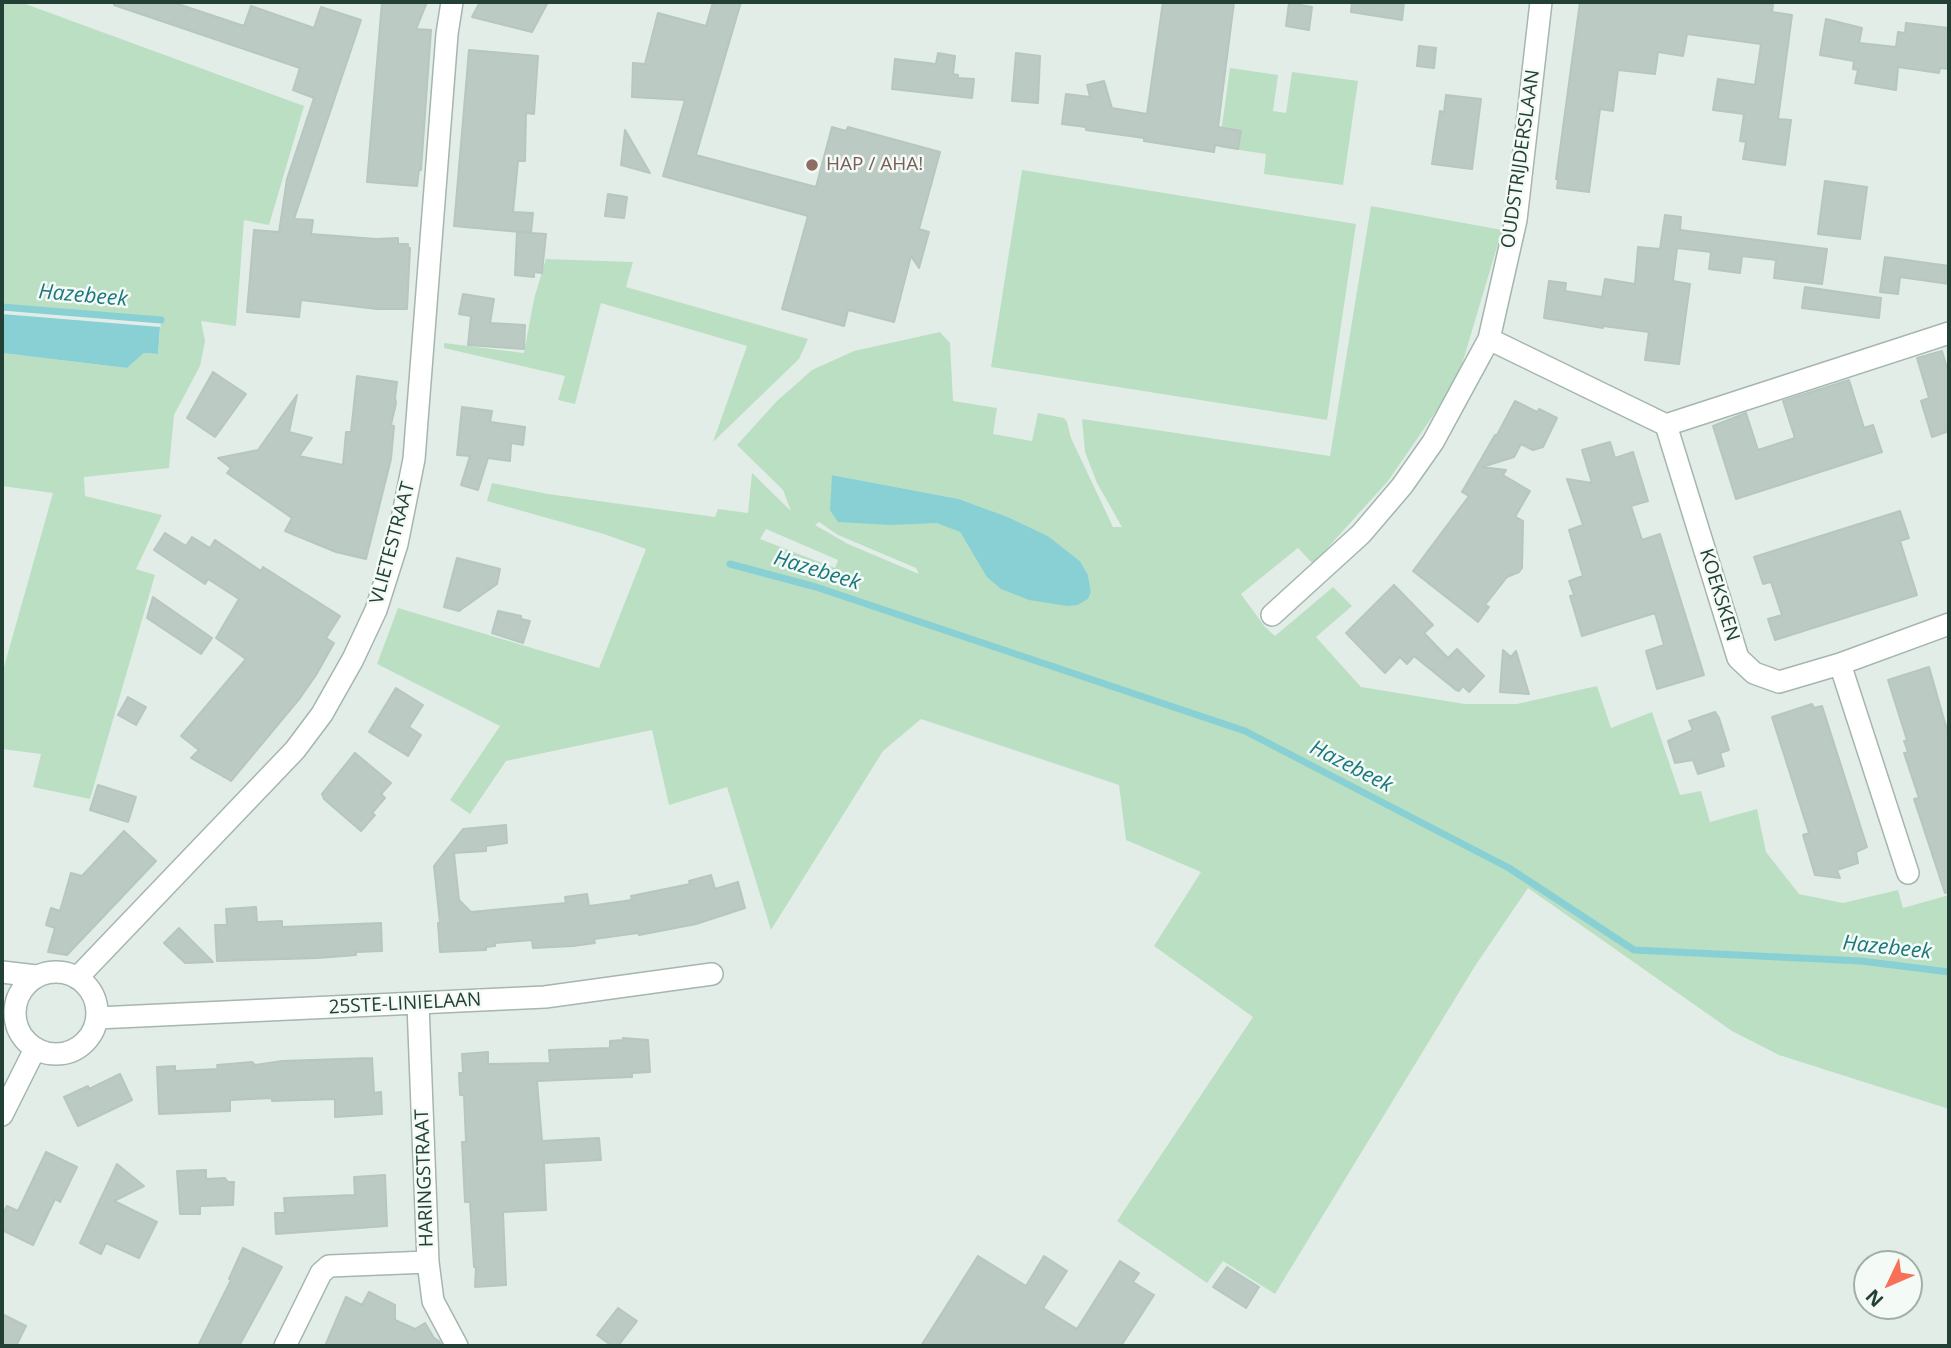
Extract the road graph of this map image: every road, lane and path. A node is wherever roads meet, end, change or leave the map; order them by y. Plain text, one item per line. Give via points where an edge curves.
1 (452, 2) edge
2 (1541, 2) edge
3 (1949, 333) edge
4 (1489, 339) junction
5 (1666, 425) junction
6 (1272, 615) dead end
7 (1949, 624) edge
8 (1840, 664) junction
9 (1908, 873) dead end
10 (2, 972) edge
11 (712, 974) dead end
12 (36, 976) junction
13 (77, 978) junction
14 (9, 999) edge
15 (418, 1004) junction
16 (97, 1018) junction
17 (34, 1049) junction
18 (2, 1115) edge
19 (428, 1262) junction
20 (285, 1346) edge
21 (457, 1346) edge

1 - 13 street, VLIETESTRAAT via 414,459 397,544 376,610 322,714 295,750
2 - 4 street, OUDSTRIJDERSLAAN via 1516,220
3 - 5 street
4 - 5 street
4 - 6 street, OUDSTRIJDERSLAAN via 1433,442 1402,486 1361,534
5 - 8 street, KOEKSKEN via 1738,658 1754,673 1779,682
7 - 8 street, KOEKSKEN
8 - 9 street
10 - 12 street
11 - 15 street, 25STE-LINIELAAN via 545,997
12 - 13 street via 57,972
12 - 14 street
13 - 16 street via 93,995
14 - 17 street via 17,1029
15 - 16 street, 25STE-LINIELAAN
15 - 19 street, HARINGSTRAAT
16 - 17 street via 94,1031 74,1051 61,1055
17 - 18 street
19 - 20 street via 329,1266 321,1273
19 - 21 street, HARINGSTRAAT via 433,1301

